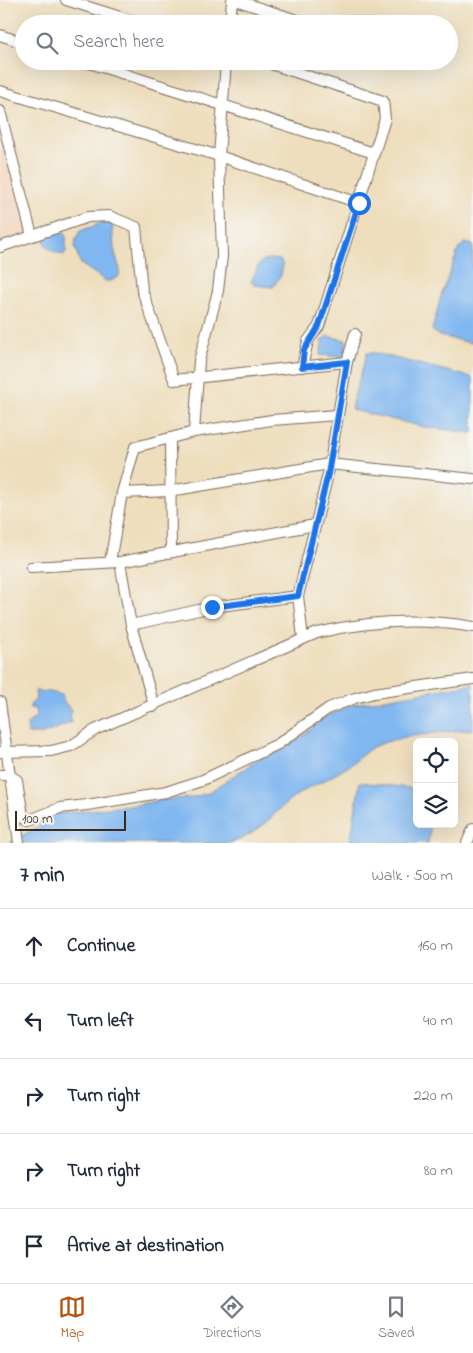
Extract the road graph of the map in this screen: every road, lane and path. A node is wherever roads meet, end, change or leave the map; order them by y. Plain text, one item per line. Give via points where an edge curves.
1 (66, 0) edge
2 (234, 0) edge
3 (114, 15) edge
4 (232, 15) edge
5 (282, 15) edge
6 (0, 36) edge
7 (15, 40) edge
8 (113, 70) edge
9 (225, 70) edge
10 (290, 70) edge
11 (0, 91) edge
12 (222, 103) junction
13 (0, 110) edge
14 (374, 153) junction
15 (219, 156) junction
16 (359, 203) junction
17 (32, 236) junction
18 (0, 247) edge
19 (355, 334) dead end
20 (347, 362) junction
21 (302, 367) junction
22 (197, 378) junction
23 (337, 415) junction
24 (194, 432) junction
25 (170, 438) junction
26 (329, 464) junction
27 (473, 479) edge
28 (170, 491) junction
29 (122, 493) junction
30 (315, 525) junction
31 (171, 551) junction
32 (115, 562) junction
33 (31, 567) dead end
34 (298, 596) junction
35 (131, 625) junction
36 (473, 627) edge
37 (303, 638) junction
38 (473, 678) edge
39 (0, 702) edge
40 (154, 706) junction
41 (3, 752) edge
42 (4, 775) edge
43 (473, 829) edge
44 (18, 843) edge
45 (467, 843) edge

1 - 3 street
2 - 4 street
2 - 5 street
6 - 7 street
8 - 12 street
9 - 12 street
10 - 14 street via 383,100 385,119
11 - 15 street
12 - 14 street
12 - 15 street
13 - 17 street
14 - 16 street
15 - 16 street
15 - 22 street via 222,256 218,291
16 - 21 street via 319,326 304,350
17 - 18 street
17 - 22 street via 88,217 109,216 136,227 142,290 174,380
19 - 20 street
20 - 21 street
20 - 23 street
21 - 22 street
22 - 24 street
23 - 24 street via 272,420
23 - 26 street
24 - 25 street
25 - 28 street
25 - 29 street via 135,447
26 - 27 street
26 - 28 street
26 - 30 street
28 - 29 street
28 - 31 street
29 - 32 street
30 - 31 street
30 - 34 street
31 - 32 street
32 - 33 street
32 - 35 street
34 - 35 street via 212,607
34 - 37 street
35 - 40 street
36 - 37 street via 390,622 350,625
37 - 40 street
38 - 42 street via 374,693 349,700 328,708 278,744 203,780 166,792 60,808 30,820 23,816 18,783
39 - 41 street
40 - 41 street via 95,730 71,746 51,752
41 - 42 street
42 - 44 street
43 - 45 street

